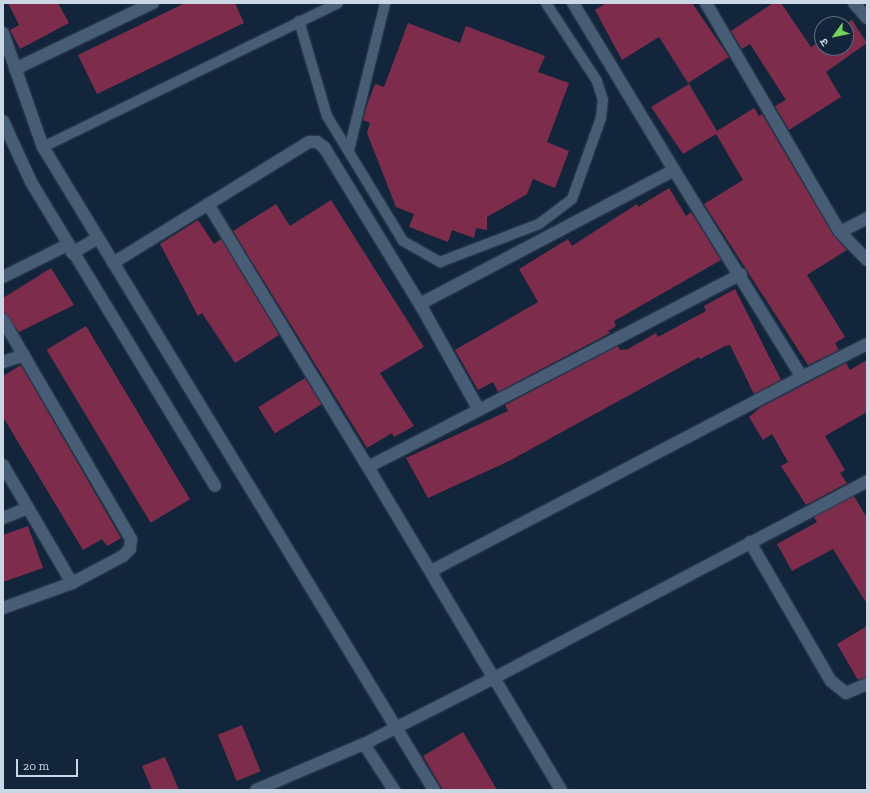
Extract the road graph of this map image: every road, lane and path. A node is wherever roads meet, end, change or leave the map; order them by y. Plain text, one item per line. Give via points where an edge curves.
1 (153, 3) edge
2 (338, 3) edge
3 (385, 3) edge
4 (546, 3) edge
5 (573, 3) edge
6 (706, 3) edge
7 (854, 3) edge
8 (867, 18) edge
9 (299, 21) junction
10 (3, 33) edge
11 (16, 69) junction
12 (3, 121) edge
13 (6, 142) edge
14 (44, 147) junction
15 (349, 150) junction
16 (674, 170) junction
17 (208, 204) junction
18 (867, 218) edge
19 (840, 232) junction
20 (98, 238) junction
21 (70, 249) junction
22 (867, 260) edge
23 (113, 263) junction
24 (741, 274) junction
25 (3, 276) edge
26 (420, 304) junction
27 (3, 320) edge
28 (867, 344) edge
29 (24, 355) junction
30 (3, 362) edge
31 (802, 377) junction
32 (479, 410) junction
33 (3, 465) edge
34 (368, 467) junction
35 (867, 481) edge
36 (216, 486) dead end
37 (28, 508) junction
38 (3, 518) edge
39 (750, 542) junction
40 (431, 571) junction
41 (72, 583) junction
42 (3, 608) edge
43 (494, 678) junction
44 (867, 684) edge
45 (396, 728) junction
46 (364, 744) junction
47 (261, 789) edge
48 (394, 790) edge
49 (434, 790) edge
50 (561, 790) edge

1 - 11 street
2 - 9 lane
3 - 15 lane
4 - 15 lane via 597,81 603,100 601,118 572,199 557,213 498,241 440,262 403,241
5 - 16 street
6 - 19 street
7 - 8 street
9 - 14 lane
9 - 15 lane via 327,116
10 - 11 street
11 - 14 street
12 - 13 street
13 - 21 street
14 - 20 street
16 - 24 street
16 - 26 street
17 - 23 street
17 - 26 street via 309,142 317,142 324,146
17 - 34 street
18 - 19 street
19 - 22 street
20 - 21 street
20 - 23 street
21 - 25 street
21 - 36 street
23 - 45 street
24 - 31 street
24 - 32 street
26 - 32 street
27 - 29 street
28 - 31 street
29 - 30 street
29 - 41 street via 130,539 130,549 124,556
31 - 40 street
32 - 34 street
33 - 37 street
34 - 40 street
35 - 39 street
37 - 38 street
37 - 41 street
39 - 43 street
39 - 44 street via 831,681 846,693
40 - 43 street
41 - 42 street
43 - 45 street
43 - 50 street
45 - 46 street
45 - 49 street
46 - 47 street
46 - 48 street

